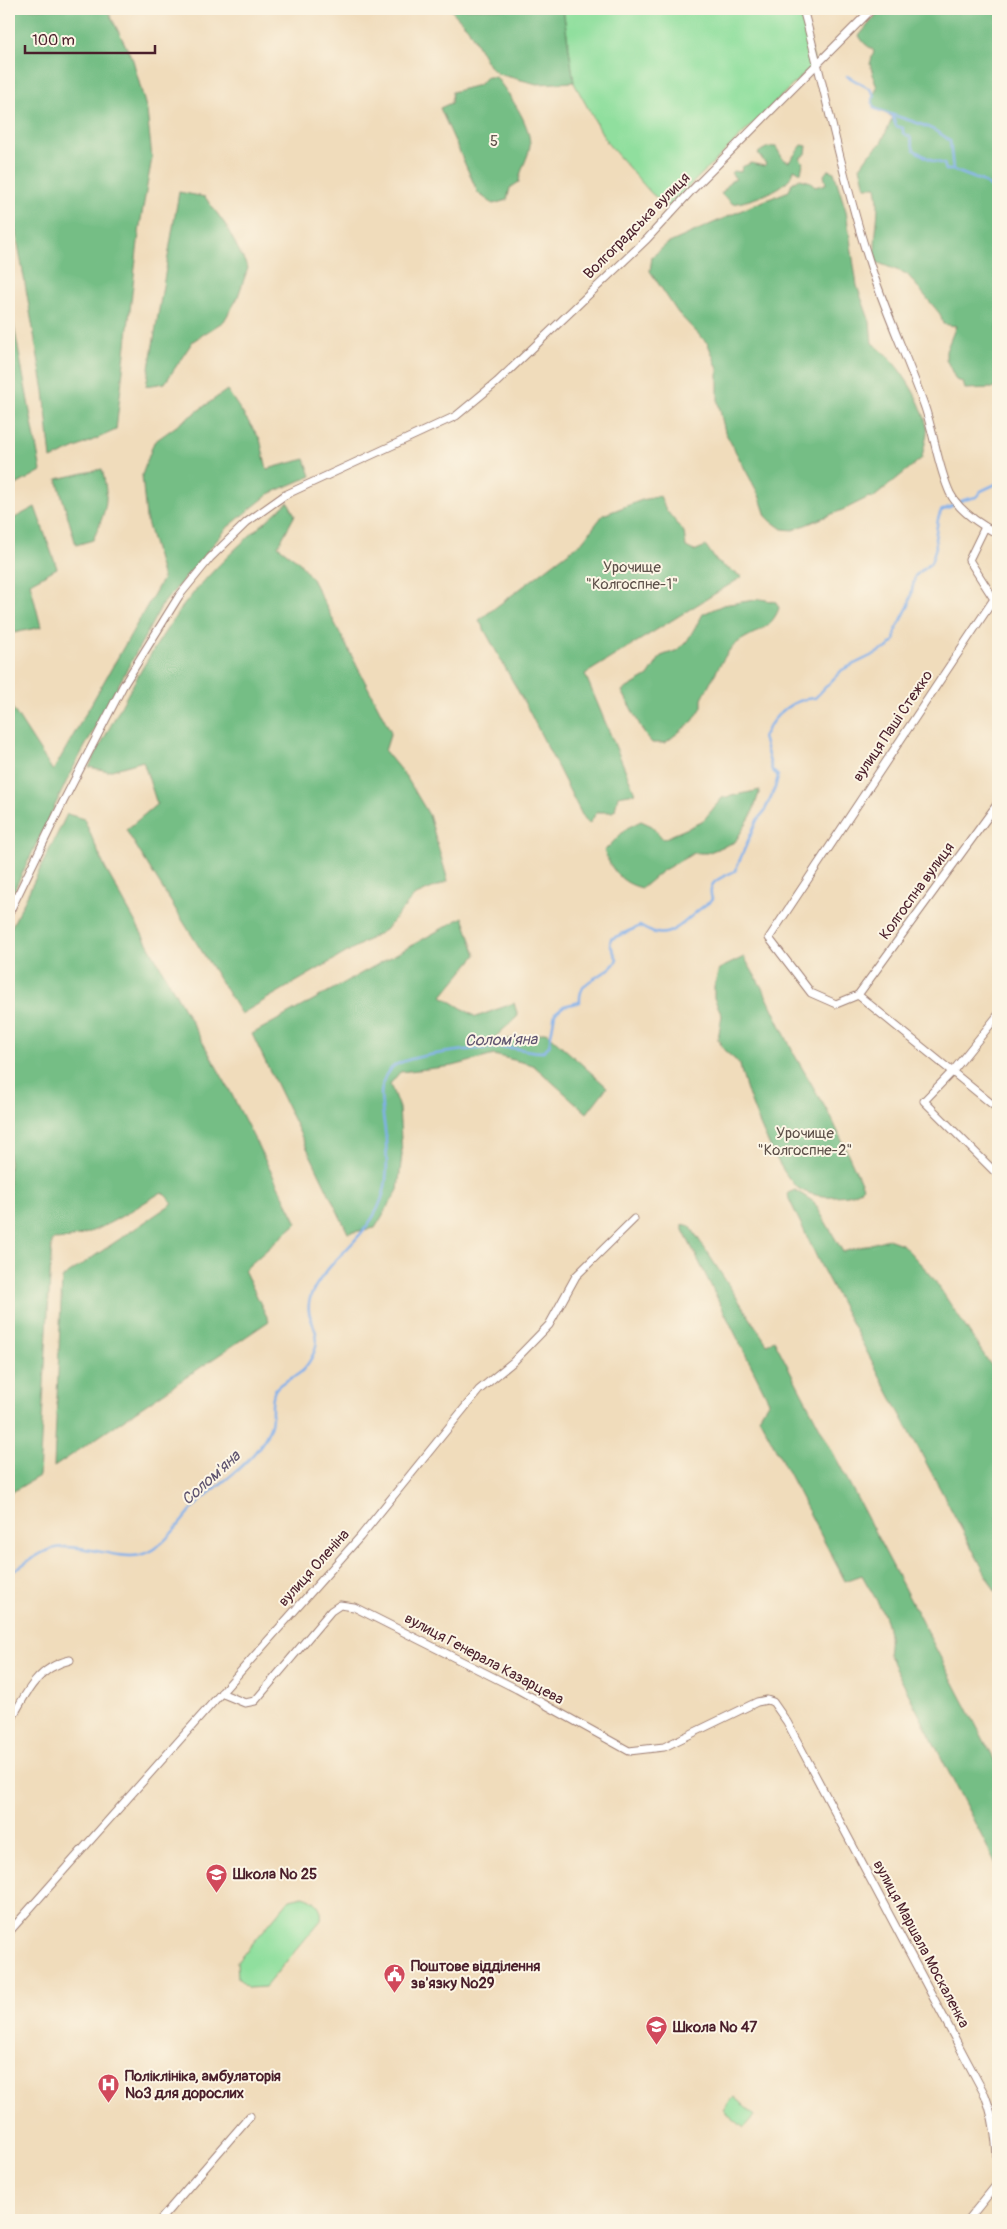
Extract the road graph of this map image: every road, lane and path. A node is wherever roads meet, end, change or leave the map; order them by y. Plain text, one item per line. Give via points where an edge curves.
1 (803, 9) edge
2 (872, 9) edge
3 (818, 63) junction
4 (985, 527) junction
5 (998, 534) edge
6 (998, 802) edge
7 (9, 913) edge
8 (858, 995) junction
9 (998, 1015) edge
10 (953, 1071) junction
11 (998, 1108) edge
12 (998, 1175) edge
13 (634, 1219) dead end
14 (70, 1660) dead end
15 (221, 1694) junction
16 (767, 1700) joint
17 (9, 1724) edge
18 (9, 1932) edge
19 (250, 2116) dead end
20 (997, 2184) edge
21 (160, 2220) edge
22 (968, 2220) edge
23 (997, 2220) edge

1 - 3 street
2 - 3 street, Волгоградська вулиця
3 - 4 street via 832,129 869,262 928,415 951,494
3 - 7 street, Волгоградська вулиця via 647,239 497,382 456,416 285,495 247,522 210,558 179,596 123,686
4 - 5 street
4 - 8 street, вулиця Паші Стежко via 969,560 994,599 769,938 811,993 836,1004
6 - 8 street, Колгоспна вулиця
8 - 10 street
9 - 10 street
10 - 11 street
10 - 12 street via 924,1101
13 - 15 street, вулиця Оленіна via 576,1276 548,1325 514,1362 479,1390 360,1538
14 - 17 street via 55,1663 31,1685
15 - 16 street, вулиця Генерала Казарцева via 245,1704 255,1701 331,1611 340,1605 354,1606 629,1750 664,1747
15 - 18 street, вулиця Оленіна
16 - 20 street, вулиця Маршала Москаленка via 774,1702 787,1722 985,2095 995,2126
19 - 21 street
20 - 22 street
20 - 23 street, вулиця Маршала Москаленка

